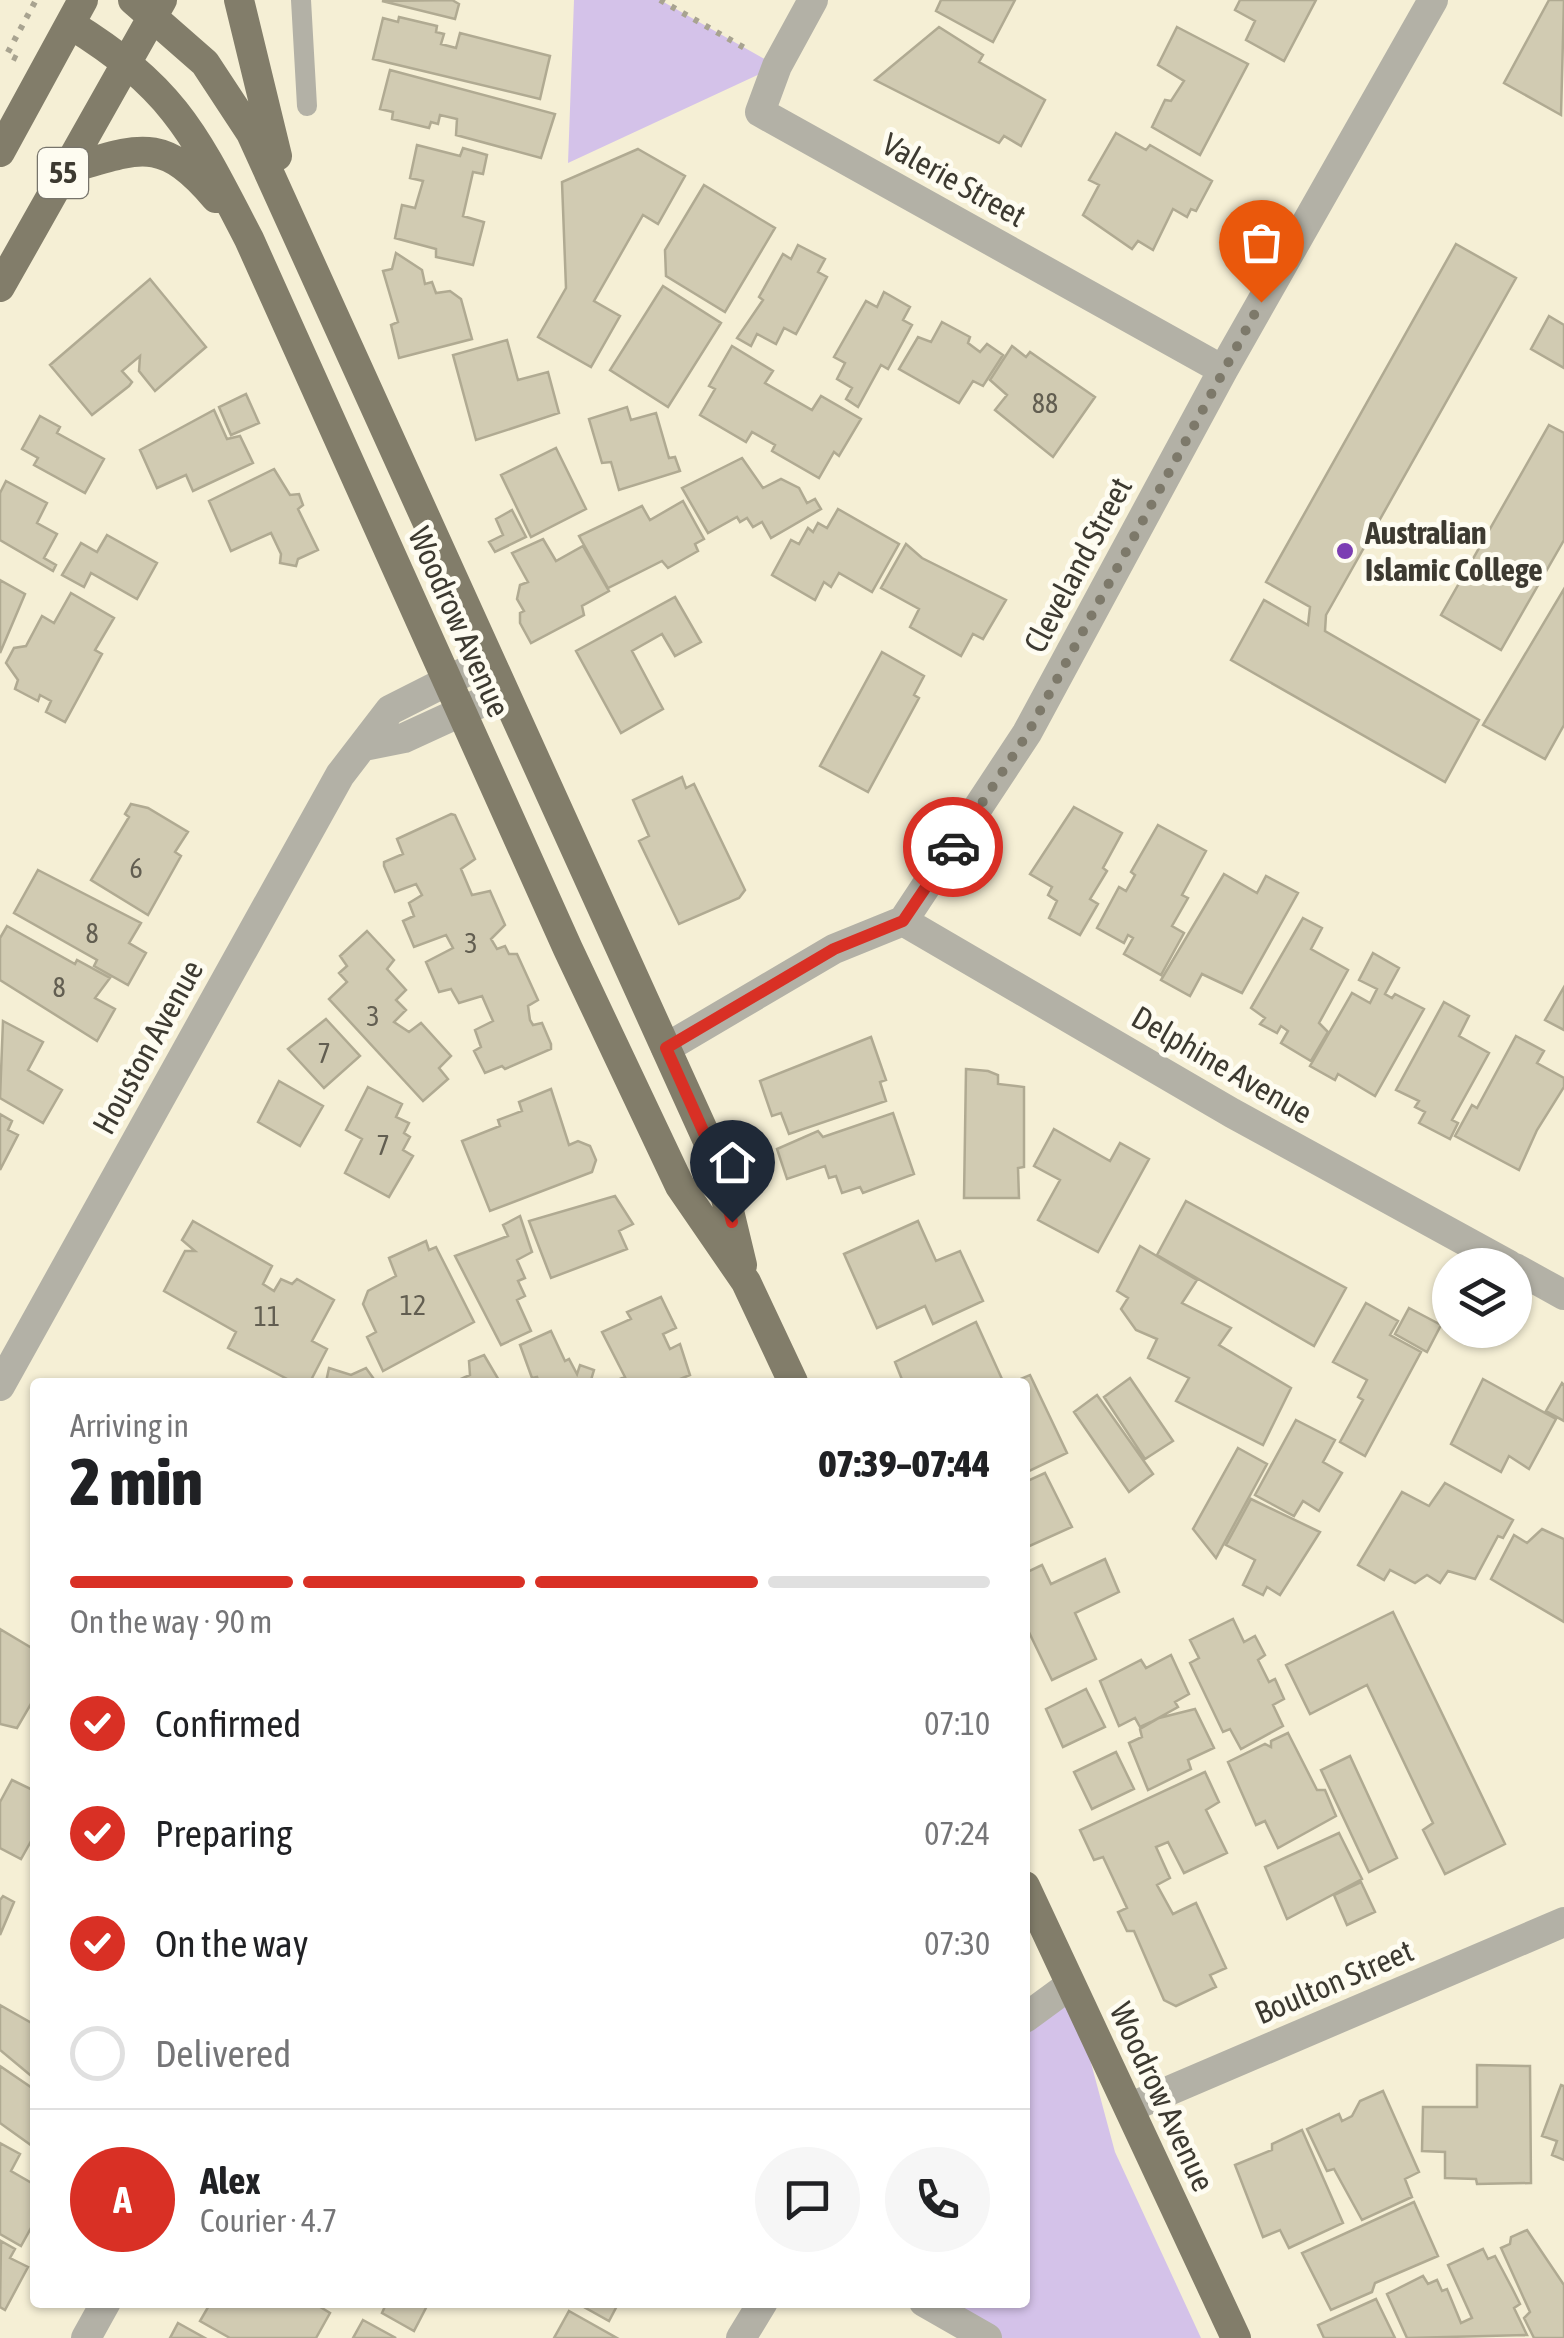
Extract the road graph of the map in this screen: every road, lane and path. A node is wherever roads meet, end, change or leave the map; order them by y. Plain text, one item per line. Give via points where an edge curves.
1 (36, 0) edge
2 (239, 0) edge
3 (301, 0) edge
4 (660, 0) edge
5 (813, 0) edge
6 (1433, 0) edge
7 (149, 5) edge
8 (77, 12) edge
9 (7, 54) dead end
10 (127, 59) junction
11 (776, 66) junction
12 (307, 106) dead end
13 (0, 152) edge
14 (64, 170) junction
15 (250, 239) junction
16 (302, 250) junction
17 (0, 287) edge
18 (1223, 370) junction
19 (487, 662) junction
20 (446, 681) junction
21 (502, 694) junction
22 (461, 714) junction
23 (364, 746) junction
24 (903, 921) junction
25 (666, 1048) junction
26 (1477, 1248) edge
27 (1532, 1278) edge
28 (746, 1282) junction
29 (1564, 1295) edge
30 (792, 1378) edge
31 (0, 1386) edge
32 (1030, 1897) edge
33 (1564, 1922) edge
34 (1070, 1985) junction
35 (1030, 2014) edge
36 (1131, 2107) junction
37 (103, 2308) edge
38 (759, 2308) edge
39 (934, 2308) edge
40 (86, 2338) edge
41 (741, 2338) edge
42 (987, 2338) edge
43 (1236, 2338) edge

1 - 9 path
2 - 16 main road
3 - 12 lane
4 - 11 path
5 - 11 street, Valerie Street
6 - 18 street, Cleveland Street
7 - 10 main road, 55
7 - 16 main road, Woodrow Avenue via 206,62 251,133
8 - 10 main road, Woodrow Avenue
8 - 13 main road, 55
10 - 14 main road, 55
10 - 15 main road, Woodrow Avenue via 196,137
11 - 18 street, Valerie Street via 760,112
14 - 15 main road via 118,155 165,154 198,177
14 - 17 main road, 55
15 - 20 main road, Woodrow Avenue
16 - 19 main road, Woodrow Avenue
18 - 24 street, Cleveland Street via 1028,733
19 - 20 street, Houston Avenue
19 - 21 main road, Woodrow Avenue
20 - 22 main road, Woodrow Avenue
20 - 23 street, Houston Avenue via 390,710
21 - 22 street
21 - 25 main road, Woodrow Avenue
22 - 23 street
22 - 28 main road, Woodrow Avenue via 680,1186
23 - 31 street, Houston Avenue via 332,789
24 - 25 street via 834,949
24 - 26 street, Delphine Avenue
25 - 28 main road, Woodrow Avenue via 717,1162
27 - 29 street, Delphine Avenue
28 - 30 main road, Woodrow Avenue
32 - 34 main road, Woodrow Avenue
33 - 36 street, Boulton Street
34 - 35 street
34 - 36 main road, Woodrow Avenue
36 - 43 main road, Woodrow Avenue
37 - 40 street
38 - 41 street
39 - 42 street

